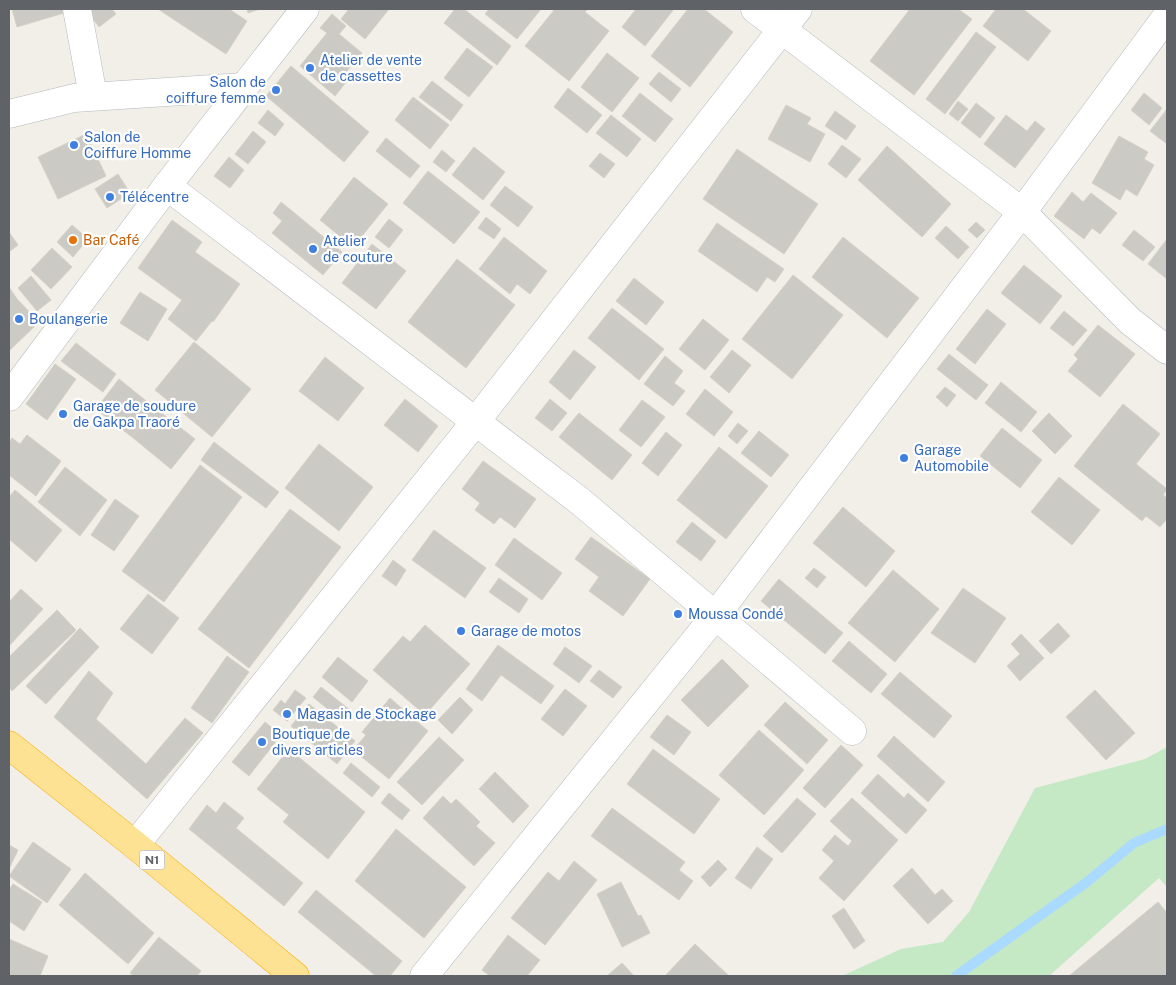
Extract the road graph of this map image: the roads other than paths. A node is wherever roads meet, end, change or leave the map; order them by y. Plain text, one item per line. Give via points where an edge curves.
1 (77, 9) edge
2 (305, 9) edge
3 (755, 9) edge
4 (1167, 16) edge
5 (790, 19) edge
6 (244, 87) junction
7 (93, 96) junction
8 (9, 114) edge
9 (168, 186) junction
10 (1022, 212) junction
11 (1167, 350) edge
12 (9, 397) edge
13 (476, 421) junction
14 (715, 616) junction
15 (852, 731) dead end
16 (9, 745) edge
17 (135, 845) junction
18 (294, 976) edge
19 (424, 976) edge

1 - 7 street
2 - 6 street
3 - 5 street
4 - 10 street
5 - 10 street
5 - 13 street
6 - 7 street
6 - 9 street
7 - 8 street
9 - 12 street
9 - 13 street
10 - 11 street via 1130,322
10 - 14 street
13 - 14 street via 581,502
13 - 17 street
14 - 15 street
14 - 19 street
16 - 17 highway, N1
17 - 18 highway, N1

